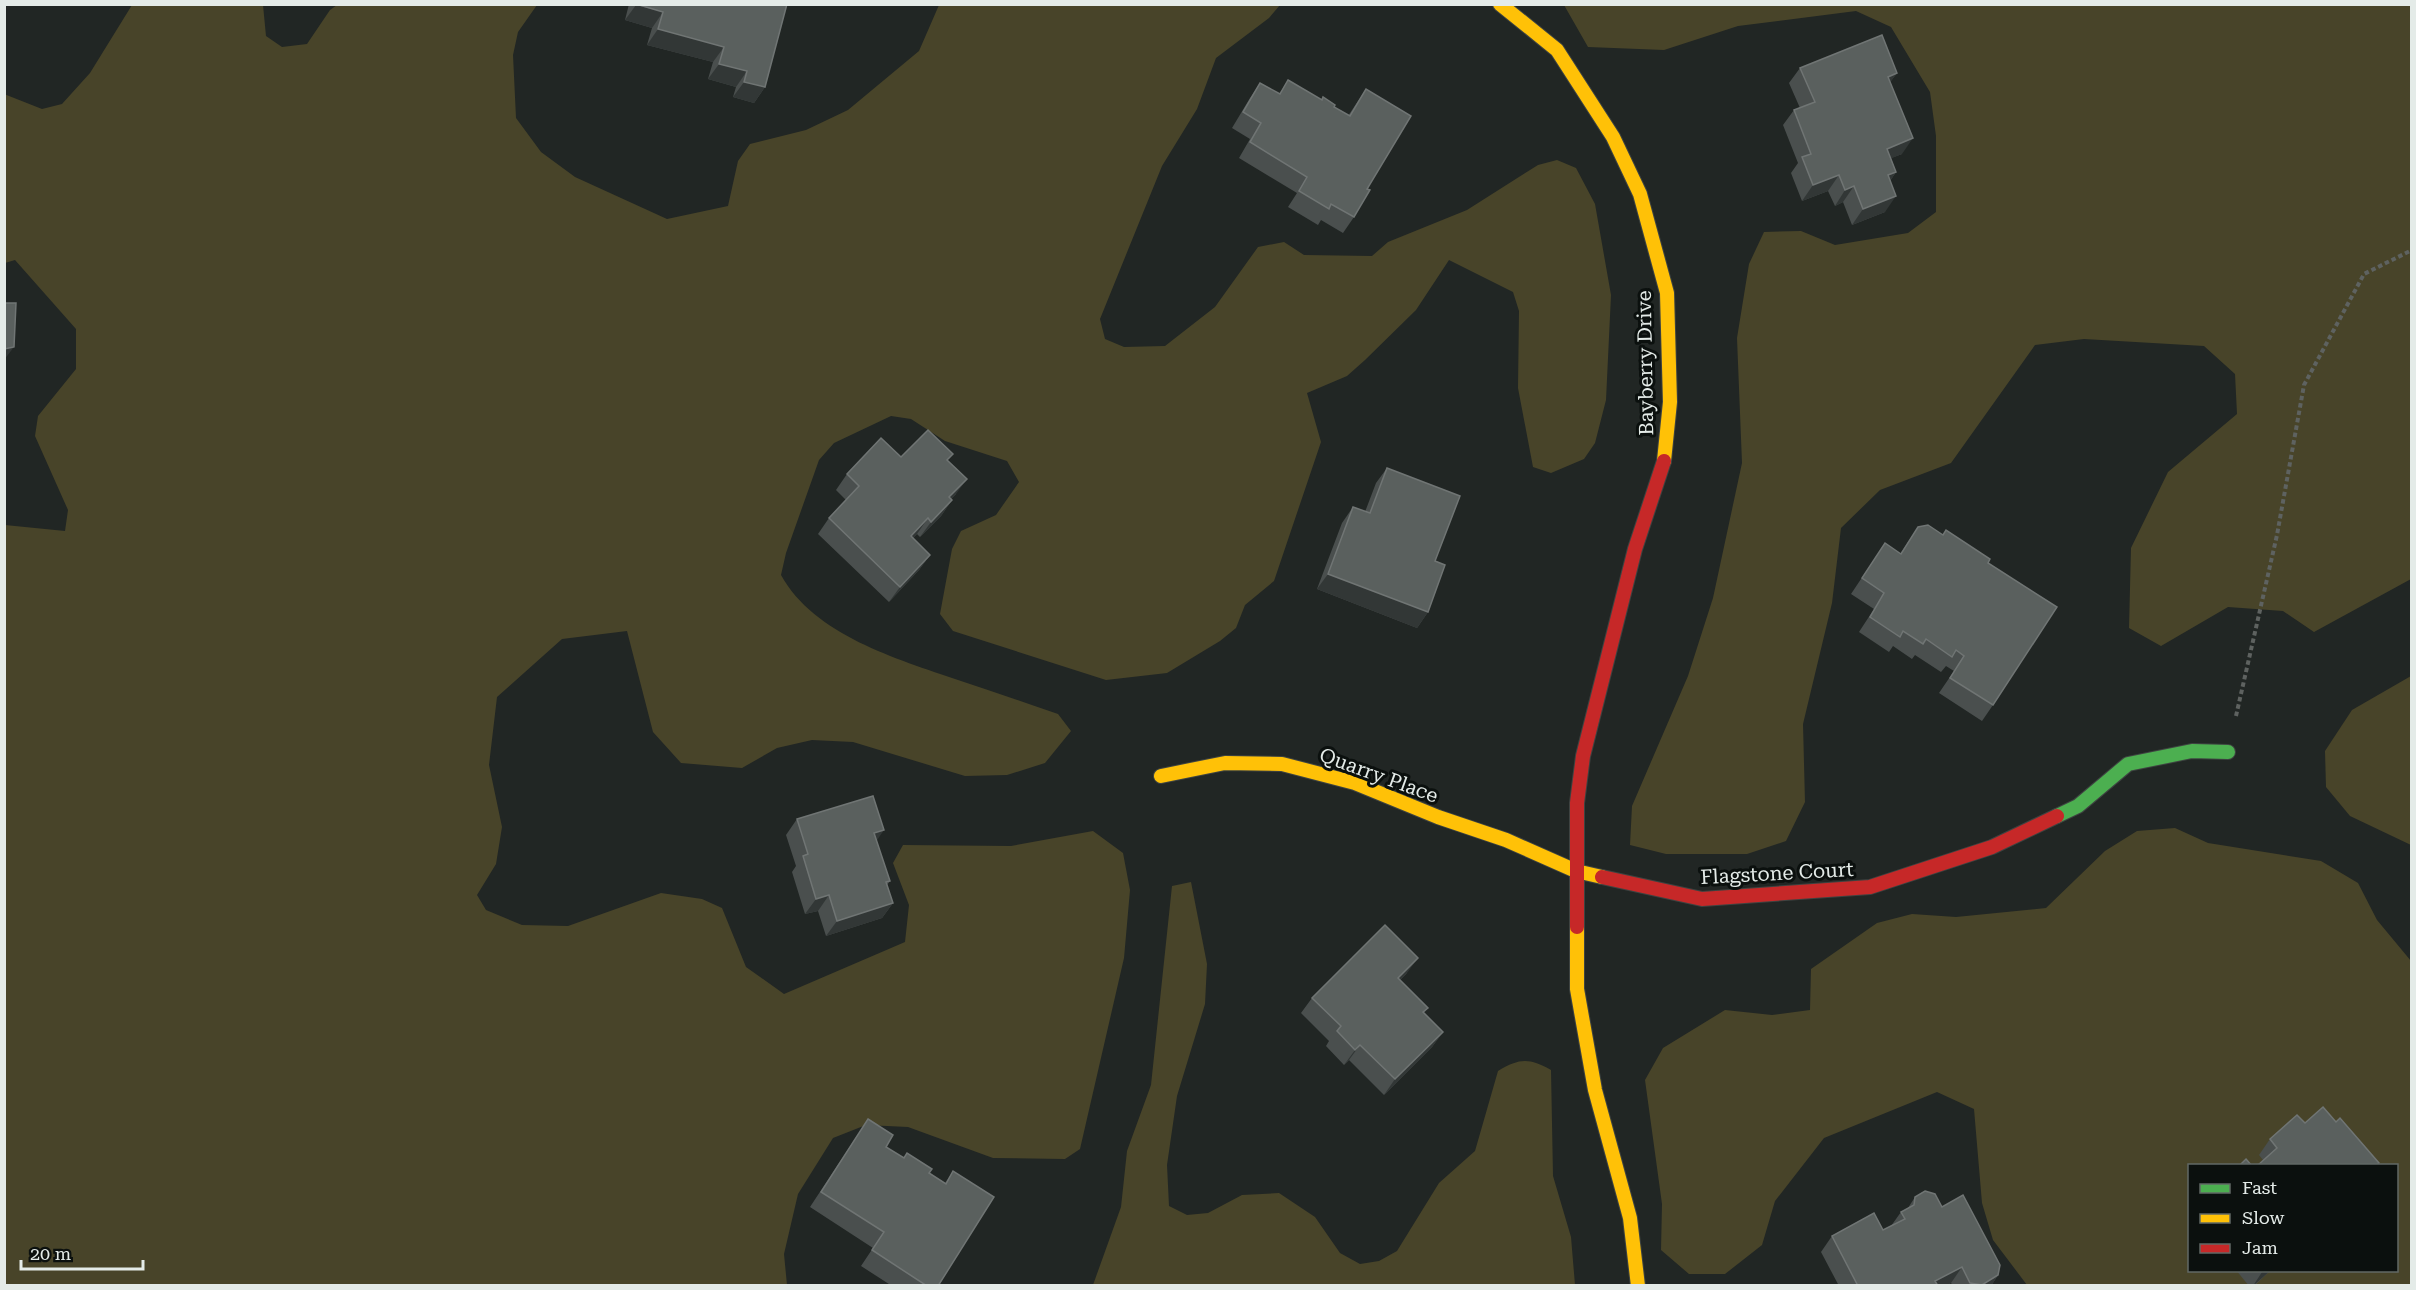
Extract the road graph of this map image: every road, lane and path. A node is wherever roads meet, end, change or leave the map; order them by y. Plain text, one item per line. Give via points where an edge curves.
1 (1500, 4) edge
2 (2412, 250) edge
3 (2228, 752) joint
4 (1161, 776) dead end
5 (1576, 871) junction
6 (1638, 1286) edge

1 - 5 street, Bayberry Drive via 1557,51 1613,137 1640,194 1667,293 1670,402 1665,457 1635,549 1583,756 1577,803
2 - 3 path via 2364,274 2304,385 2277,535
3 - 5 street, Flagstone Court via 2192,751 2128,764 2078,806 1992,847 1870,887 1702,899
4 - 5 street, Quarry Place via 1225,763 1282,764 1355,783
5 - 6 street via 1577,989 1595,1090 1630,1218

